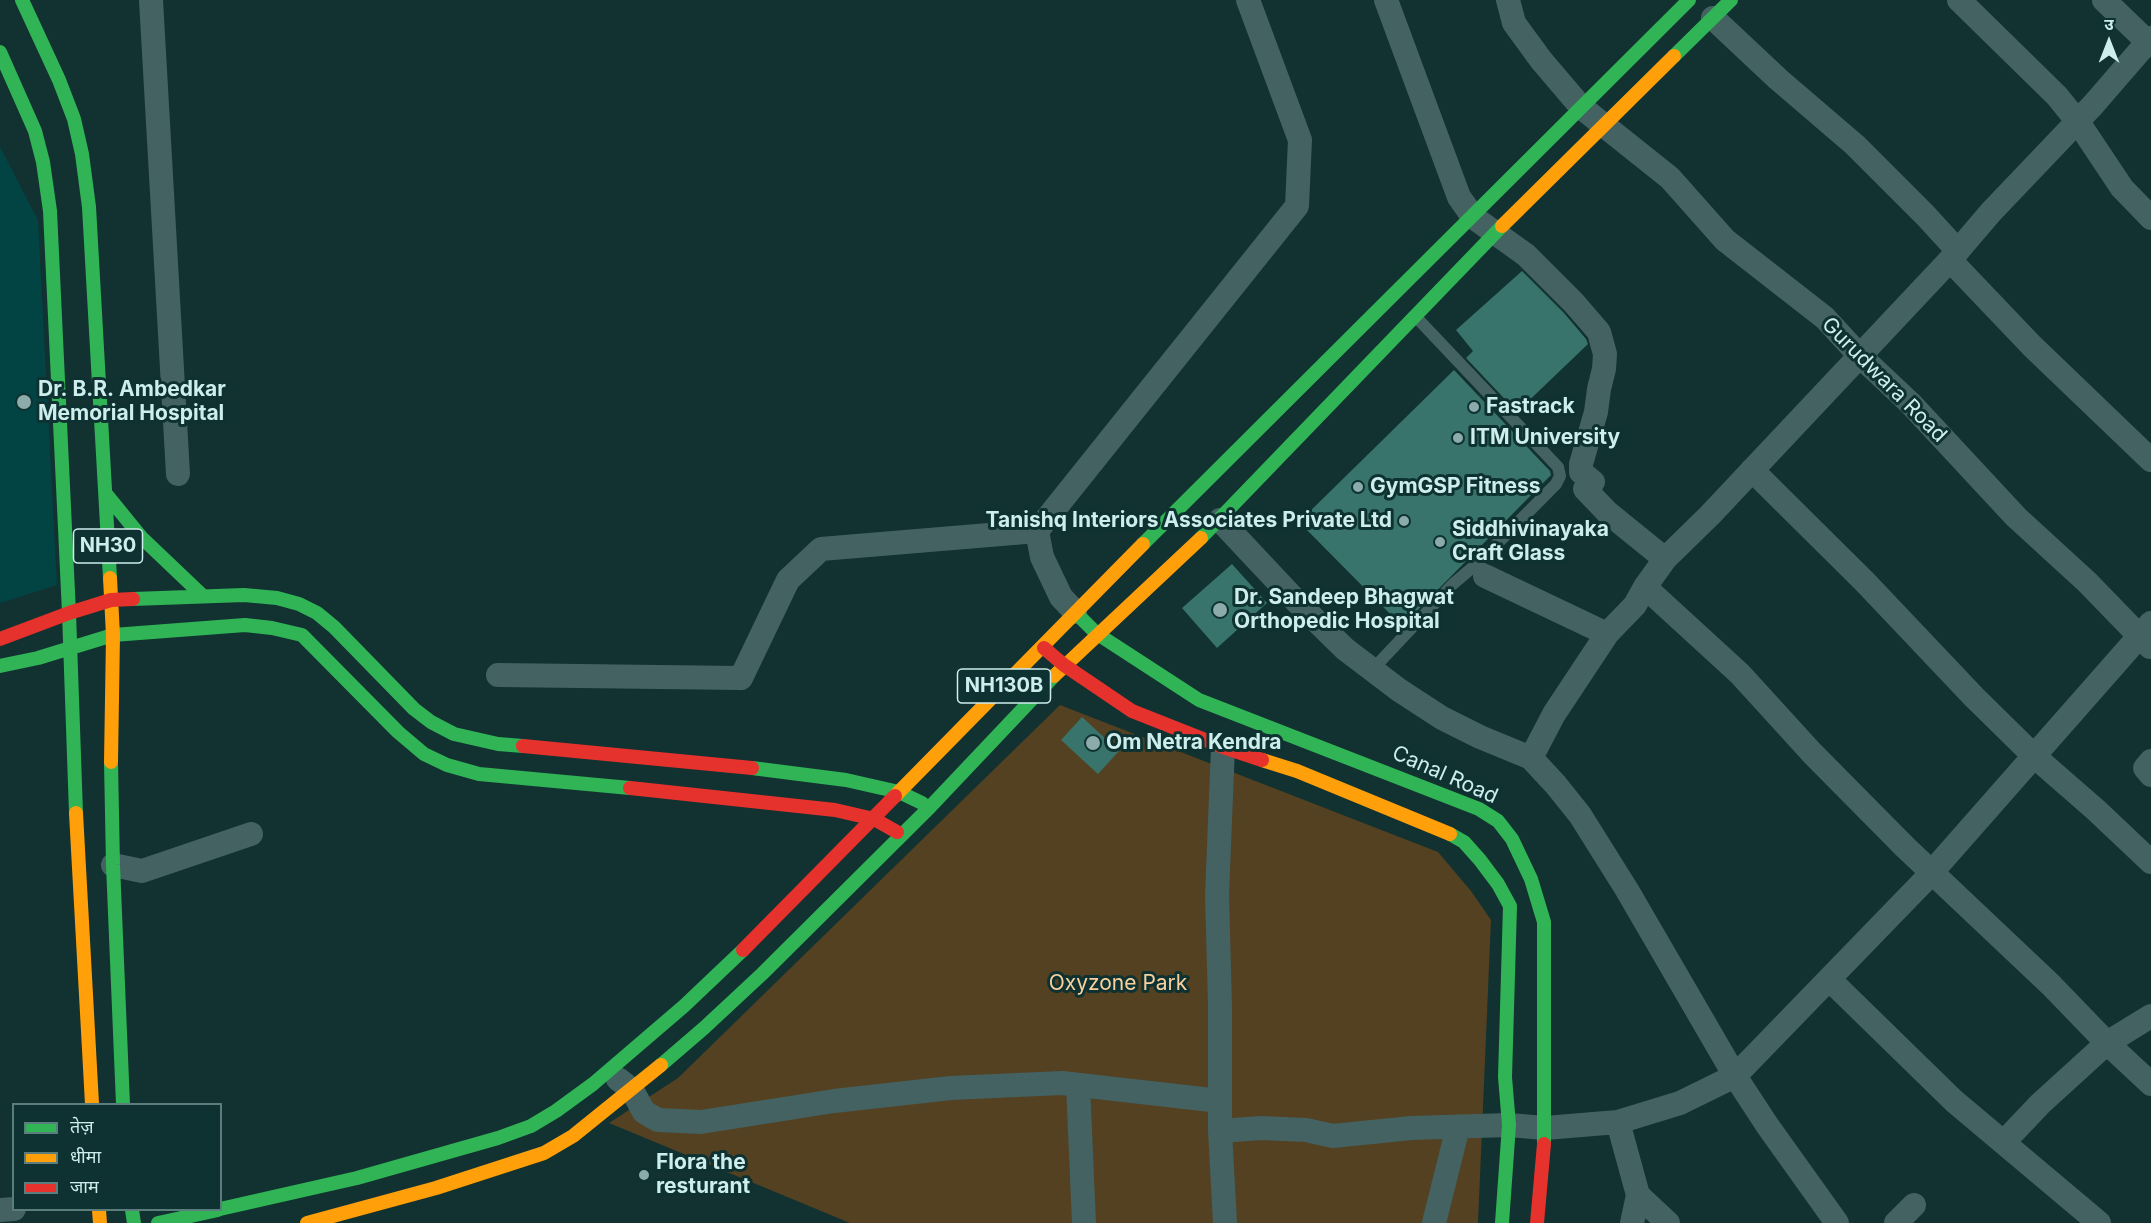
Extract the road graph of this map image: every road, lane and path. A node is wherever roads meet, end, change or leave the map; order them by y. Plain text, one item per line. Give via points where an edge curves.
1 (22, 0) edge
2 (151, 0) edge
3 (1248, 0) edge
4 (1386, 0) edge
5 (1508, 0) edge
6 (1689, 0) edge
7 (1731, 0) edge
8 (1959, 0) edge
9 (2104, 0) edge
10 (1713, 18) junction
11 (2150, 41) edge
12 (0, 52) edge
13 (1581, 107) junction
14 (2078, 122) junction
15 (1604, 125) junction
16 (1473, 217) junction
17 (2151, 218) edge
18 (1496, 233) junction
19 (1954, 256) junction
20 (1415, 316) junction
21 (1859, 355) junction
22 (2151, 460) edge
23 (1752, 470) junction
24 (178, 474) dead end
25 (106, 494) junction
26 (1220, 520) junction
27 (1037, 531) junction
28 (1665, 559) junction
29 (1485, 576) dead end
30 (1645, 587) junction
31 (203, 596) junction
32 (111, 600) junction
33 (1076, 612) junction
34 (69, 613) junction
35 (1096, 633) junction
36 (113, 634) junction
37 (1607, 634) junction
38 (2147, 636) edge
39 (0, 639) edge
40 (1042, 646) junction
41 (69, 647) junction
42 (1064, 665) junction
43 (0, 666) edge
44 (1373, 669) junction
45 (498, 675) dead end
46 (1223, 747) junction
47 (2034, 756) junction
48 (1531, 758) junction
49 (2151, 761) edge
50 (2151, 775) edge
51 (898, 792) junction
52 (930, 807) junction
53 (874, 819) junction
54 (251, 834) dead end
55 (902, 835) junction
56 (2151, 862) edge
57 (113, 865) junction
58 (1932, 872) junction
59 (1830, 980) junction
60 (2151, 1016) edge
61 (2107, 1043) junction
62 (609, 1070) junction
63 (1735, 1076) junction
64 (2151, 1084) edge
65 (1078, 1085) junction
66 (632, 1090) junction
67 (1220, 1101) junction
68 (93, 1103) edge
69 (123, 1103) edge
70 (1618, 1122) junction
71 (1509, 1125) junction
72 (1458, 1127) junction
73 (1545, 1128) junction
74 (1220, 1131) junction
75 (2004, 1142) junction
76 (1638, 1195) junction
77 (1914, 1205) dead end
78 (222, 1208) edge
79 (210, 1211) edge
80 (158, 1223) edge
81 (307, 1223) edge
82 (1084, 1223) edge
83 (1226, 1223) edge
84 (1434, 1223) edge
85 (1502, 1223) edge
86 (1537, 1223) edge
87 (1632, 1223) edge
88 (1668, 1223) edge
89 (1837, 1223) edge
90 (1896, 1223) edge
91 (2098, 1223) edge

1 - 25 main road, NH30 via 59,80 82,154 89,207
2 - 24 street
3 - 27 street via 1300,140 1297,206
4 - 16 street via 1450,175
5 - 13 street, Gurudwara Road via 1514,23
6 - 13 main road, NH130B
7 - 10 main road, NH130B
8 - 14 street via 2057,96
9 - 11 street
10 - 15 main road, NH130B
10 - 19 street via 1855,145 1926,216
11 - 14 street
12 - 34 main road, NH30 via 35,131 50,211
13 - 15 street, Gurudwara Road
13 - 16 main road, NH130B
14 - 17 street via 2122,188
14 - 19 street
15 - 18 main road, NH130B
15 - 21 street, Gurudwara Road via 1670,178 1725,240 1825,318
16 - 18 street
16 - 33 main road, NH130B
18 - 20 main road, NH130B
18 - 28 street via 1526,255 1599,332 1604,369 1581,464 1581,472 1593,482 1585,489 1634,536
19 - 21 street
19 - 22 street via 2032,346
20 - 26 main road, NH130B
20 - 44 lane via 1558,467 1560,476 1557,484
21 - 23 street
21 - 38 street, Gurudwara Road via 1911,404 2016,517
23 - 28 street
23 - 47 street
25 - 31 main road via 141,537
25 - 32 main road, NH30
26 - 35 main road, NH130B
26 - 44 street via 1345,649
27 - 33 street via 1042,557 1061,597
27 - 45 street via 821,549 789,580 741,678
28 - 30 street
29 - 37 street
30 - 37 street via 1635,605
30 - 58 street via 1740,674 1812,753
31 - 32 main road
31 - 51 main road via 277,598 317,613 414,709 454,734 498,744 796,773
32 - 34 main road
32 - 36 main road, NH30
33 - 35 main road, Canal Road
33 - 40 main road, NH130B
34 - 39 main road
34 - 41 main road, NH30
35 - 42 main road, NH130B
35 - 73 main road, Canal Road via 1199,700 1441,793 1498,821 1512,839 1531,879 1544,922
36 - 41 main road
36 - 53 main road via 245,625 302,635 424,754 478,774 754,800
36 - 57 main road, NH30
37 - 48 street via 1554,714
38 - 47 street
40 - 42 main road
40 - 51 main road, NH130B
41 - 43 main road
41 - 68 main road, NH30
42 - 46 main road via 1132,711
42 - 52 main road, NH130B
44 - 48 street via 1442,718
46 - 67 street via 1217,894
46 - 71 main road via 1297,771 1442,829 1464,842 1480,860 1510,906 1505,1077
47 - 56 street
47 - 58 street
48 - 63 street via 1586,825
49 - 50 street via 2145,768
51 - 52 main road
51 - 53 main road, NH130B
52 - 55 main road, NH130B
53 - 55 main road
53 - 62 main road, NH130B via 684,1006
54 - 57 street via 142,871
55 - 66 main road, NH130B via 704,1028
57 - 69 main road, NH30
58 - 59 street
58 - 61 street
59 - 63 street
59 - 75 street via 1954,1101
60 - 61 street
61 - 64 street
61 - 75 street
62 - 66 street
62 - 78 main road, NH130B via 556,1111 531,1126 498,1138 357,1178
63 - 70 street via 1680,1102
63 - 89 street
65 - 66 street via 951,1088 701,1122 658,1120 644,1112
65 - 67 street
65 - 82 street
66 - 81 main road, NH130B via 573,1136 544,1153
67 - 74 street
70 - 73 street
70 - 76 street
71 - 72 street
71 - 73 street
71 - 85 main road
72 - 74 street via 1333,1136 1261,1128
72 - 84 street
73 - 86 main road, Canal Road
74 - 83 street
75 - 91 street
76 - 87 street
76 - 88 street
77 - 90 street
79 - 80 main road, NH130B

